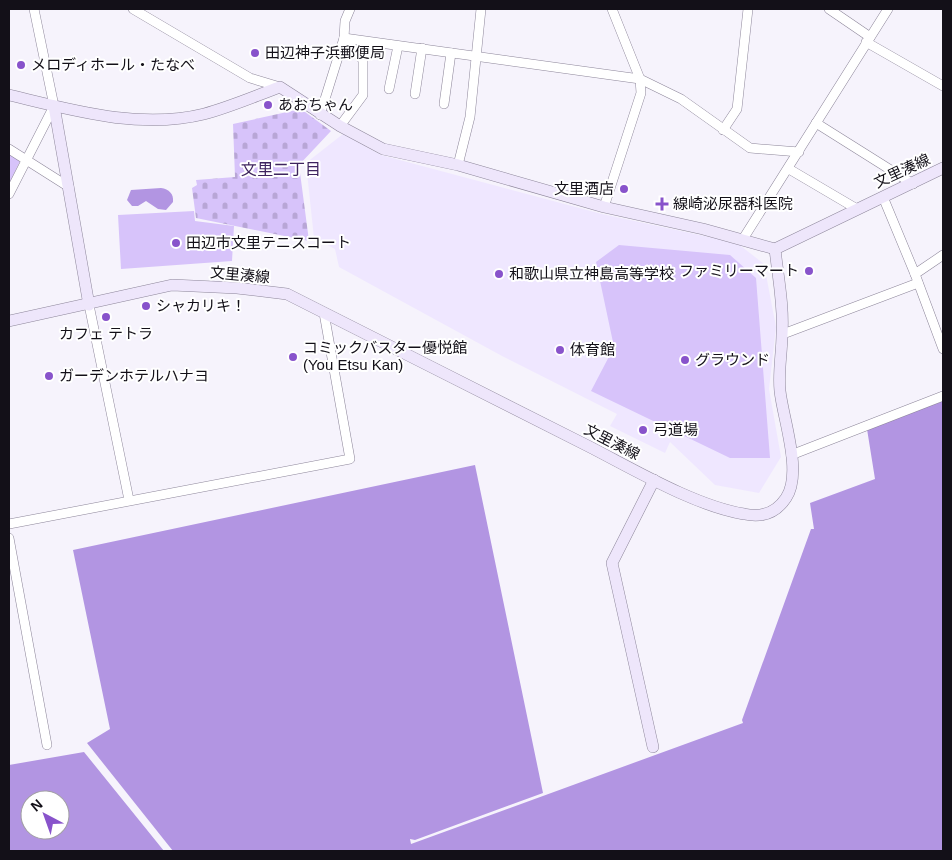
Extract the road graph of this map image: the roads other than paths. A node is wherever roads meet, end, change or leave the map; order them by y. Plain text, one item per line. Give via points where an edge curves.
1 (34, 9) edge
2 (350, 9) edge
3 (481, 9) edge
4 (612, 9) edge
5 (748, 9) edge
6 (829, 9) edge
7 (888, 9) edge
8 (136, 10) edge
9 (344, 38) junction
10 (868, 40) junction
11 (398, 46) junction
12 (422, 48) junction
13 (450, 53) junction
14 (475, 57) junction
15 (640, 79) junction
16 (943, 86) edge
17 (280, 87) junction
18 (389, 89) dead end
19 (415, 94) dead end
20 (9, 95) edge
21 (444, 104) dead end
22 (54, 106) junction
23 (320, 114) junction
24 (816, 123) junction
25 (340, 126) junction
26 (723, 130) junction
27 (9, 149) edge
28 (799, 152) junction
29 (26, 158) junction
30 (458, 165) junction
31 (943, 168) edge
32 (790, 169) junction
33 (914, 184) junction
34 (69, 187) junction
35 (9, 194) edge
36 (884, 197) junction
37 (604, 207) junction
38 (857, 209) junction
39 (743, 240) junction
40 (775, 249) junction
41 (943, 256) edge
42 (917, 278) junction
43 (89, 305) junction
44 (324, 313) junction
45 (9, 321) edge
46 (782, 334) junction
47 (943, 348) edge
48 (943, 396) edge
49 (791, 455) junction
50 (654, 480) junction
51 (129, 500) junction
52 (9, 524) edge
53 (9, 538) edge
54 (47, 745) dead end
55 (653, 747) dead end

1 - 22 street
2 - 9 street
3 - 14 street
4 - 15 street
5 - 26 street via 737,109
6 - 10 street
7 - 10 street
8 - 17 street via 250,78
9 - 11 street
9 - 23 street
9 - 25 street via 363,60 364,94
10 - 16 street
10 - 24 street
11 - 12 street
11 - 18 street
12 - 13 street
12 - 19 street
13 - 14 street
13 - 21 street
14 - 15 street
14 - 30 street via 470,117
15 - 26 street via 681,99
15 - 37 street via 640,93
17 - 22 street via 204,114 174,118 114,117
17 - 23 street
20 - 22 street
22 - 29 street
22 - 34 street
23 - 25 street
24 - 28 street
24 - 33 street
25 - 30 street via 383,149
26 - 28 street via 750,148
27 - 29 street
28 - 32 street
29 - 34 street
29 - 35 street
30 - 37 street
31 - 33 street, 文里湊線
32 - 38 street
32 - 39 street
33 - 36 street, 文里湊線
34 - 43 street
36 - 38 street, 文里湊線
36 - 42 street
37 - 39 street
38 - 40 street, 文里湊線
39 - 40 street
40 - 46 street, 文里湊線
41 - 42 street
42 - 46 street
42 - 47 street
43 - 44 street, 文里湊線 via 172,285 287,294
43 - 45 street, 文里湊線
43 - 51 street
44 - 50 street, 文里湊線
44 - 51 street via 350,459
46 - 49 street, 文里湊線 via 778,362 780,391
48 - 49 street
49 - 50 street, 文里湊線 via 792,482 788,496 777,509 763,515 746,515 718,508
50 - 55 street via 612,563
51 - 52 street
53 - 54 street

